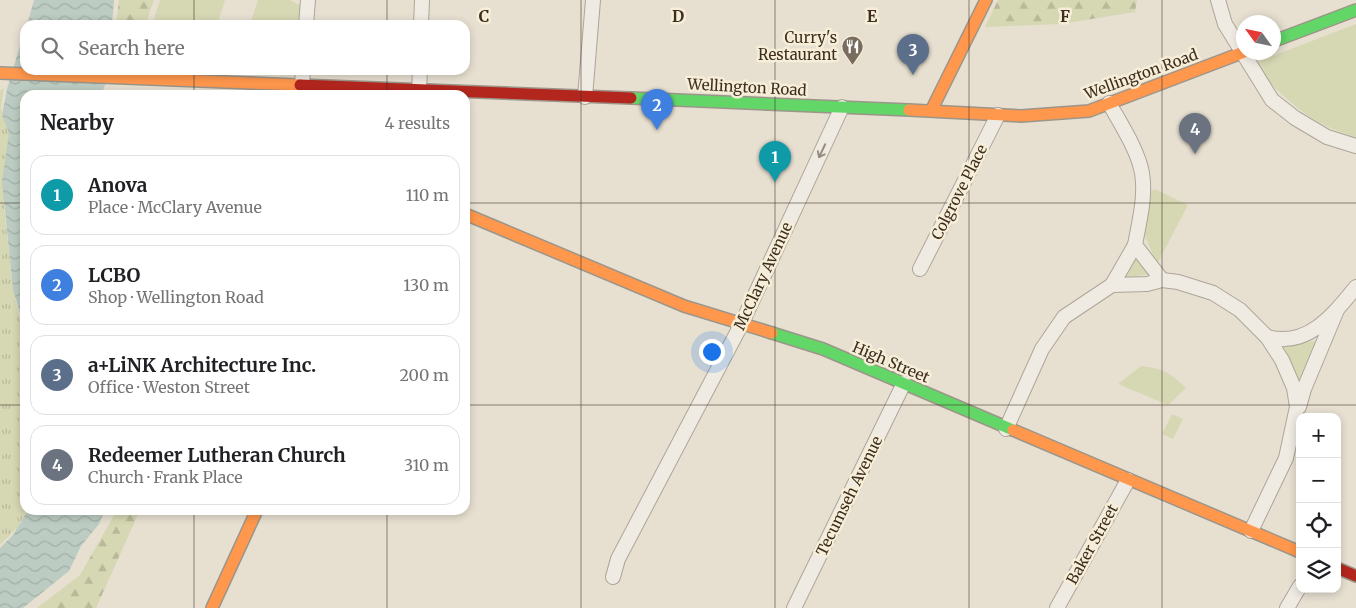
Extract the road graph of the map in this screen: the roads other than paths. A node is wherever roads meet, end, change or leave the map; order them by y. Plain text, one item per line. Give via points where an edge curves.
1 (308, 0) edge
2 (422, 0) edge
3 (593, 0) edge
4 (986, 0) edge
5 (1218, 0) edge
6 (1356, 10) edge
7 (306, 20) edge
8 (421, 20) edge
9 (1281, 38) edge
10 (1236, 41) edge
11 (1236, 55) edge
12 (1248, 60) edge
13 (0, 73) edge
14 (20, 74) edge
15 (79, 75) edge
16 (303, 75) edge
17 (420, 75) edge
18 (176, 79) junction
19 (234, 82) junction
20 (302, 85) junction
21 (189, 90) edge
22 (233, 90) edge
23 (386, 90) edge
24 (419, 90) edge
25 (470, 94) edge
26 (584, 97) junction
27 (1109, 103) junction
28 (842, 107) junction
29 (930, 111) junction
30 (998, 114) junction
31 (1356, 146) edge
32 (470, 216) edge
33 (1135, 245) junction
34 (920, 269) dead end
35 (1162, 280) junction
36 (1112, 285) junction
37 (1356, 287) edge
38 (1337, 310) junction
39 (741, 325) junction
40 (1267, 337) junction
41 (904, 383) junction
42 (1006, 429) junction
43 (1293, 432) junction
44 (1128, 480) junction
45 (255, 515) edge
46 (1251, 531) junction
47 (1296, 550) edge
48 (1341, 570) edge
49 (1356, 576) edge
50 (613, 577) dead end
51 (1296, 593) edge
52 (212, 608) edge
53 (794, 608) edge
54 (1057, 608) edge
55 (1287, 608) edge

1 - 7 street
2 - 8 street
3 - 26 street
4 - 29 main road
5 - 10 street via 1225,24
6 - 9 main road
11 - 27 main road, Wellington Road
12 - 31 street via 1272,100 1327,137
13 - 14 main road, Wellington Road
15 - 18 main road, Wellington Road
16 - 20 street
17 - 24 street
18 - 19 main road, Wellington Road
18 - 21 main road
19 - 20 main road, Wellington Road
19 - 22 main road
20 - 23 main road, Wellington Road
25 - 26 main road, Wellington Road
26 - 28 main road, Wellington Road
27 - 30 main road, Wellington Road via 1089,111 1021,116
27 - 33 street via 1142,172 1142,201
28 - 29 main road, Wellington Road
28 -> 39 street, McClary Avenue
29 - 30 main road, Wellington Road
30 - 34 street, Colgrove Place
32 - 39 main road, High Street via 642,290
33 - 35 street
33 - 36 street
35 - 36 street
35 - 40 street via 1213,293 1240,310
36 - 42 street via 1064,318 1042,349
37 - 38 street
38 - 40 street via 1319,328 1307,334 1279,340
38 - 43 street via 1304,389
39 - 41 main road, High Street via 823,350
39 - 50 street, McClary Avenue via 618,559
40 - 43 street via 1294,388 1297,407
41 - 42 main road, High Street
41 - 53 street, Tecumseh Avenue
42 - 44 main road, High Street
43 - 46 street via 1286,458
44 - 46 main road, High Street
44 - 54 street, Baker Street
45 - 52 main road
46 - 47 main road, High Street
48 - 49 main road
51 - 55 street

